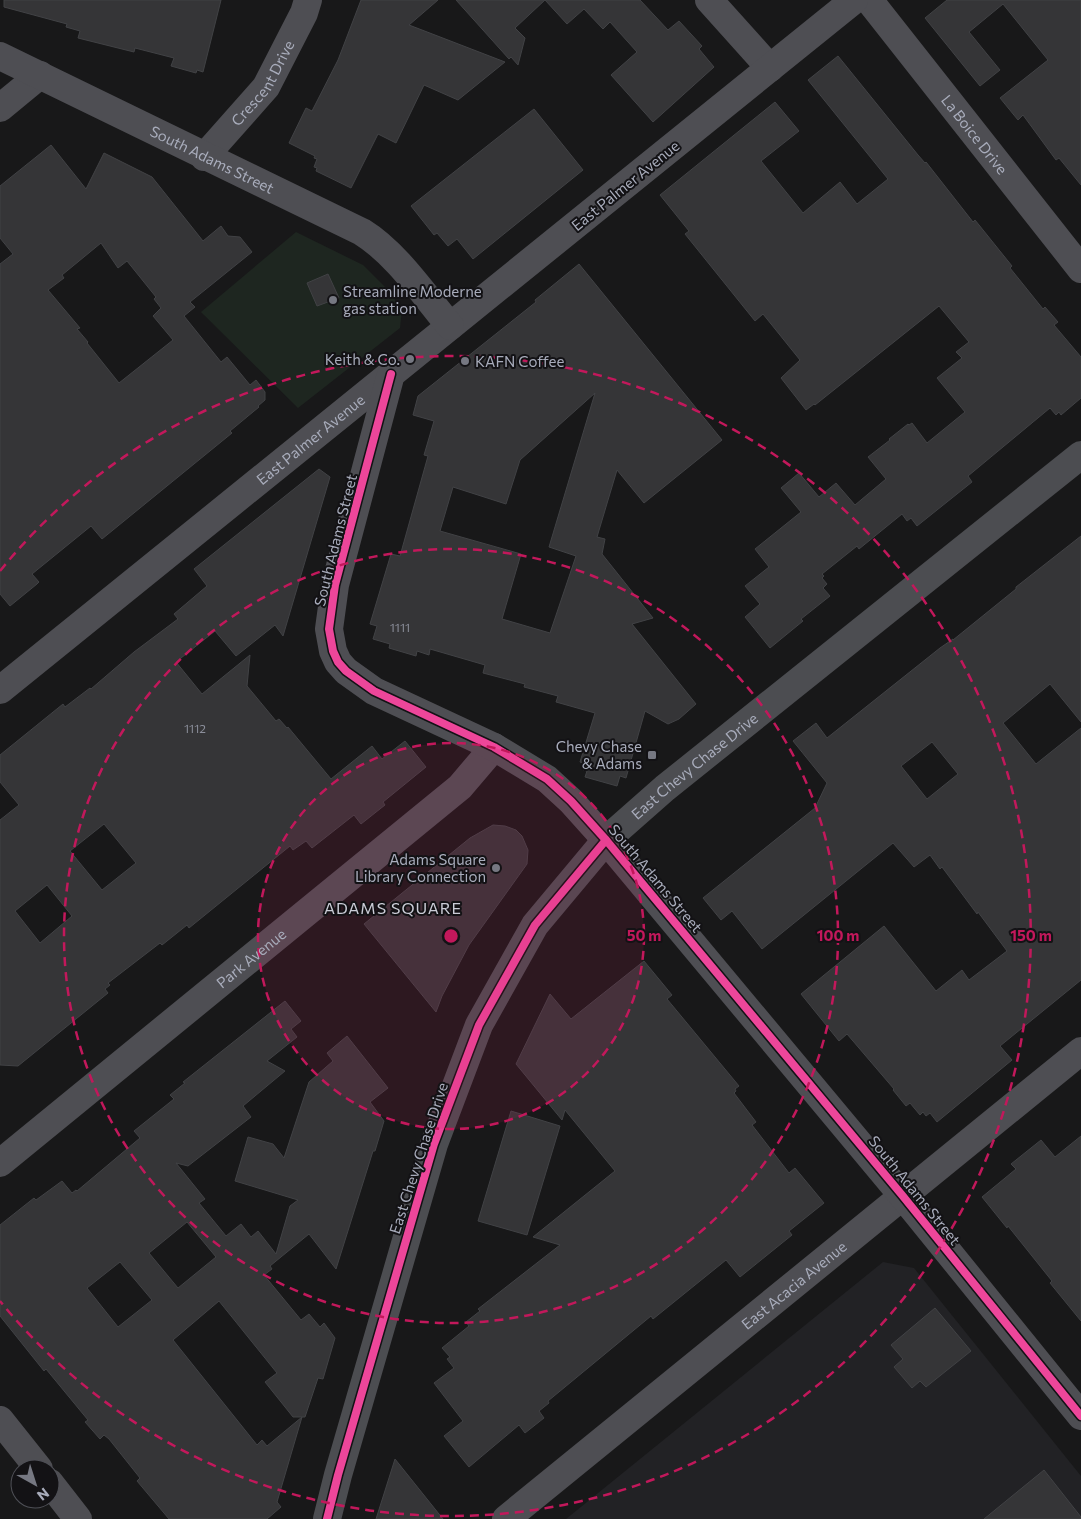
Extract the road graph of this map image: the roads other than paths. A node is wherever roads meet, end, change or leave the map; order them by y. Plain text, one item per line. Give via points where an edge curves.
1 (308, 0) edge
2 (709, 0) edge
3 (854, 0) edge
4 (869, 0) edge
5 (0, 56) edge
6 (770, 68) junction
7 (40, 75) junction
8 (0, 108) edge
9 (204, 156) junction
10 (1081, 269) edge
11 (450, 326) junction
12 (391, 374) junction
13 (1081, 455) edge
14 (0, 690) edge
15 (494, 747) junction
16 (606, 840) junction
17 (1081, 1051) edge
18 (0, 1163) edge
19 (902, 1195) junction
20 (1081, 1416) edge
21 (0, 1420) edge
22 (31, 1459) edge
23 (60, 1496) edge
24 (78, 1519) edge
25 (327, 1519) edge
26 (506, 1519) edge

1 - 9 street, Crescent Drive via 266,87
2 - 6 street
3 - 6 street, East Palmer Avenue
4 - 10 street, La Boice Drive
5 - 7 street, South Adams Street
6 - 11 street, East Palmer Avenue
7 - 8 street
7 - 9 street, South Adams Street
9 - 11 street, South Adams Street via 372,238 392,256
11 - 12 street, East Palmer Avenue
12 - 14 street, East Palmer Avenue
12 - 15 street, South Adams Street via 335,585 328,629 330,640 338,662 359,682
13 - 16 main road, East Chevy Chase Drive via 665,788
15 - 16 street, South Adams Street via 547,779
15 - 18 street, Park Avenue via 460,787
16 - 19 street, South Adams Street
16 - 25 main road, East Chevy Chase Drive via 536,924 479,1025 434,1144
17 - 19 street, East Acacia Avenue
19 - 20 street, South Adams Street
19 - 26 street, East Acacia Avenue
21 - 22 street
23 - 24 street

